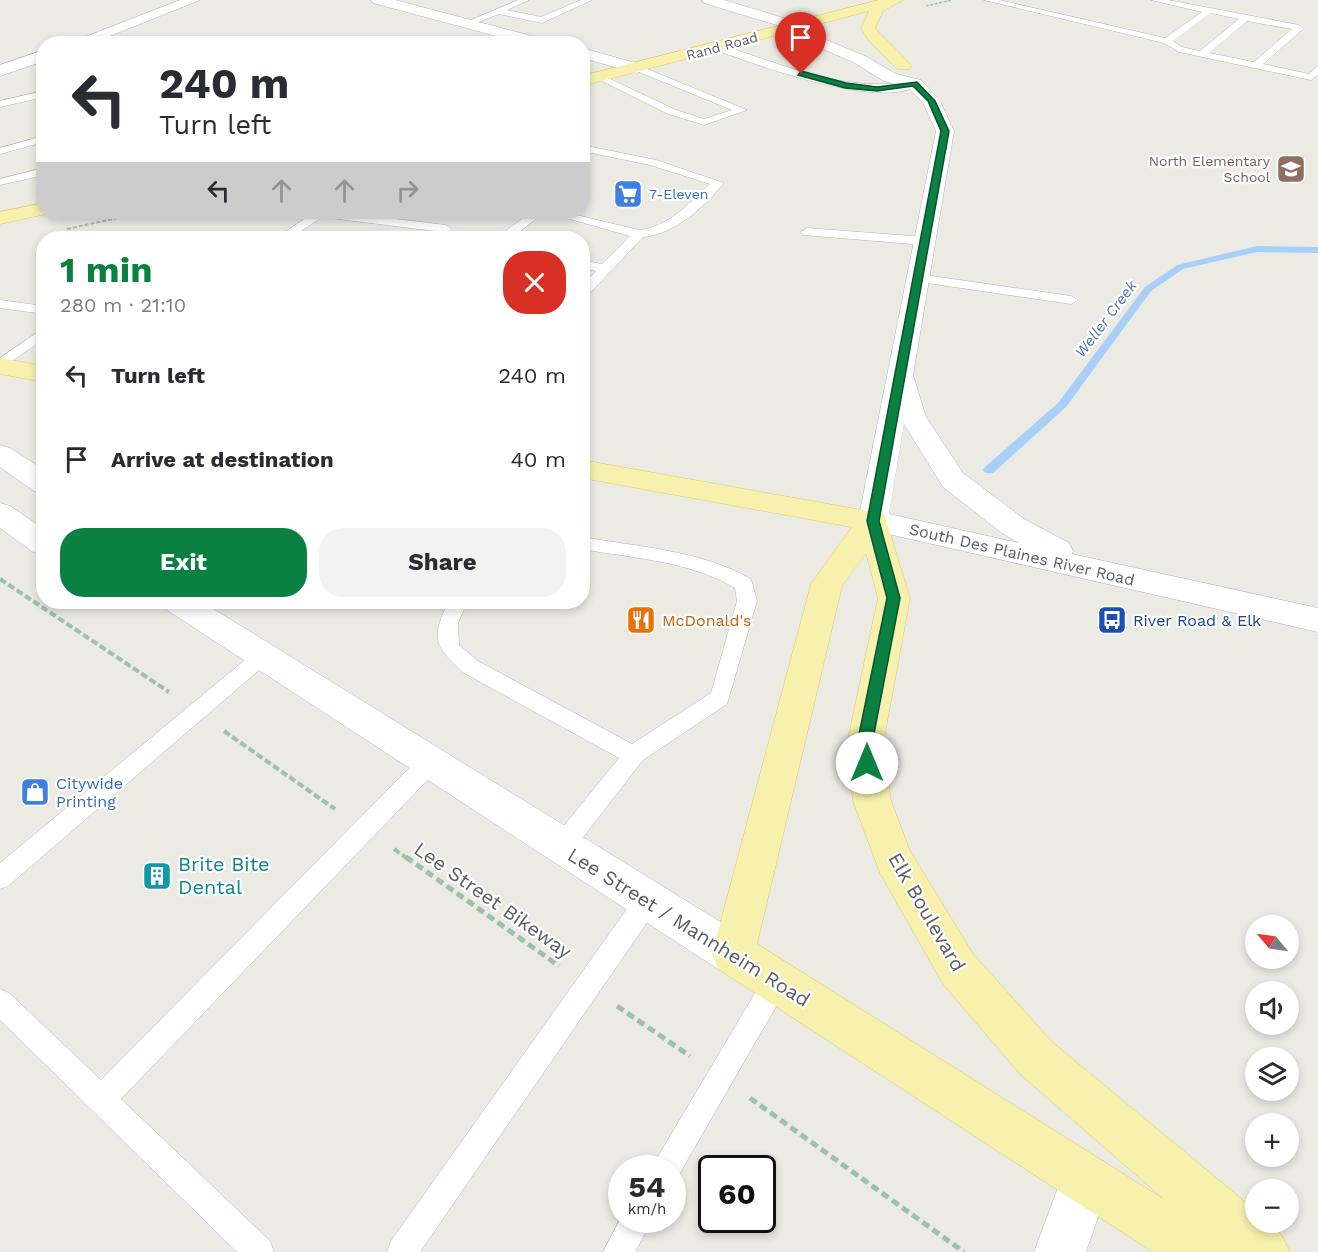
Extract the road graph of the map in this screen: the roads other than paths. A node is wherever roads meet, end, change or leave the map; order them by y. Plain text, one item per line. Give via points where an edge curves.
1 (192, 0) edge
2 (378, 0) edge
3 (525, 0) edge
4 (588, 0) edge
5 (709, 0) edge
6 (988, 0) edge
7 (1155, 0) edge
8 (890, 2) edge
9 (498, 11) junction
10 (1209, 11) junction
11 (1246, 17) junction
12 (468, 23) junction
13 (795, 26) junction
14 (95, 36) edge
15 (516, 36) edge
16 (1167, 41) junction
17 (716, 47) junction
18 (1202, 54) junction
19 (590, 55) edge
20 (36, 58) edge
21 (1256, 65) junction
22 (903, 66) junction
23 (637, 68) junction
24 (1318, 69) edge
25 (0, 71) edge
26 (599, 77) junction
27 (590, 79) edge
28 (915, 84) junction
29 (36, 96) edge
30 (0, 104) edge
31 (36, 141) edge
32 (590, 150) edge
33 (0, 151) edge
34 (36, 173) edge
35 (0, 182) edge
36 (36, 211) edge
37 (2, 219) edge
38 (311, 219) edge
39 (367, 219) edge
40 (530, 219) edge
41 (579, 219) edge
42 (293, 231) edge
43 (444, 231) edge
44 (513, 231) edge
45 (807, 231) dead end
46 (639, 234) junction
47 (925, 242) junction
48 (590, 266) edge
49 (605, 269) junction
50 (590, 277) edge
51 (918, 278) junction
52 (1071, 300) dead end
53 (0, 304) edge
54 (36, 309) edge
55 (36, 338) edge
56 (0, 365) edge
57 (36, 372) edge
58 (901, 375) junction
59 (0, 454) edge
60 (590, 470) edge
61 (36, 479) edge
62 (0, 513) edge
63 (873, 521) junction
64 (36, 538) edge
65 (590, 545) edge
66 (1088, 568) junction
67 (190, 609) edge
68 (454, 609) edge
69 (1318, 620) edge
70 (265, 654) junction
71 (633, 755) junction
72 (431, 761) junction
73 (562, 846) junction
74 (0, 878) edge
75 (648, 900) junction
76 (732, 954) junction
77 (776, 982) junction
78 (0, 1002) edge
79 (101, 1100) junction
80 (674, 1155) edge
81 (1086, 1179) junction
82 (629, 1233) edge
83 (259, 1252) edge
84 (402, 1252) edge
85 (618, 1252) edge
86 (1060, 1252) edge
87 (1200, 1252) edge
88 (1264, 1252) edge

1 - 14 main road
2 - 12 main road
3 - 9 lane
4 - 9 lane via 542,20
5 - 13 main road
6 - 16 lane
7 - 10 lane
8 - 13 main road, Rand Road
8 - 22 main road via 877,9 868,28
9 - 12 lane
10 - 11 lane
10 - 16 lane
11 - 18 lane
11 - 21 lane via 1299,28
12 - 15 main road
13 - 17 main road, Rand Road
13 - 22 main road via 832,34
13 - 28 main road via 890,78
16 - 18 lane via 1179,49
17 - 23 main road, Rand Road
17 - 28 lane via 845,86 877,89
18 - 21 lane
19 - 23 main road
20 - 25 main road
21 - 24 lane via 1311,77
22 - 28 main road, Elk Boulevard via 918,75
23 - 26 main road, Rand Road
23 - 26 lane via 742,110 704,122 672,112
26 - 27 main road, Rand Road
28 - 47 main road, Elk Boulevard via 932,101 945,131
29 - 30 lane
31 - 33 lane
32 - 46 lane via 652,162 718,183 663,230
34 - 35 lane
36 - 37 main road
38 - 42 lane
39 - 43 lane via 446,229
40 - 44 lane
41 - 46 lane
45 - 47 lane
46 - 49 lane
47 - 51 main road, Elk Boulevard
48 - 49 lane
49 - 50 lane
51 - 52 lane
51 - 58 main road, Elk Boulevard
53 - 54 lane
55 - 56 lane
56 - 57 main road
58 - 63 main road, Elk Boulevard
58 - 66 main road via 913,417 953,480 1013,526
59 - 61 main road
60 - 63 main road, South Des Plaines River Road
62 - 64 main road
63 - 66 main road, South Des Plaines River Road
63 - 76 main road, Elk Boulevard via 827,584
63 - 88 main road, Elk Boulevard via 894,598 865,744 872,801 894,860 958,969 1036,1058
65 - 71 lane via 706,567 731,574 744,585 747,601 720,698
66 - 69 main road, South Des Plaines River Road
67 - 70 main road, Lee Street / Mannheim Road
68 - 71 lane via 448,623 449,648 471,667
70 - 72 main road, Lee Street / Mannheim Road
70 - 74 lane
71 - 73 lane
72 - 73 main road, Lee Street / Mannheim Road
72 - 79 lane
73 - 75 main road, Lee Street / Mannheim Road
75 - 76 main road, Lee Street / Mannheim Road
75 - 84 lane
76 - 77 main road, Lee Street / Mannheim Road
77 - 80 lane
77 - 81 main road, Lee Street / Mannheim Road
78 - 79 lane
79 - 83 lane
81 - 86 main road
81 - 87 main road, Lee Street / Mannheim Road
82 - 85 lane

